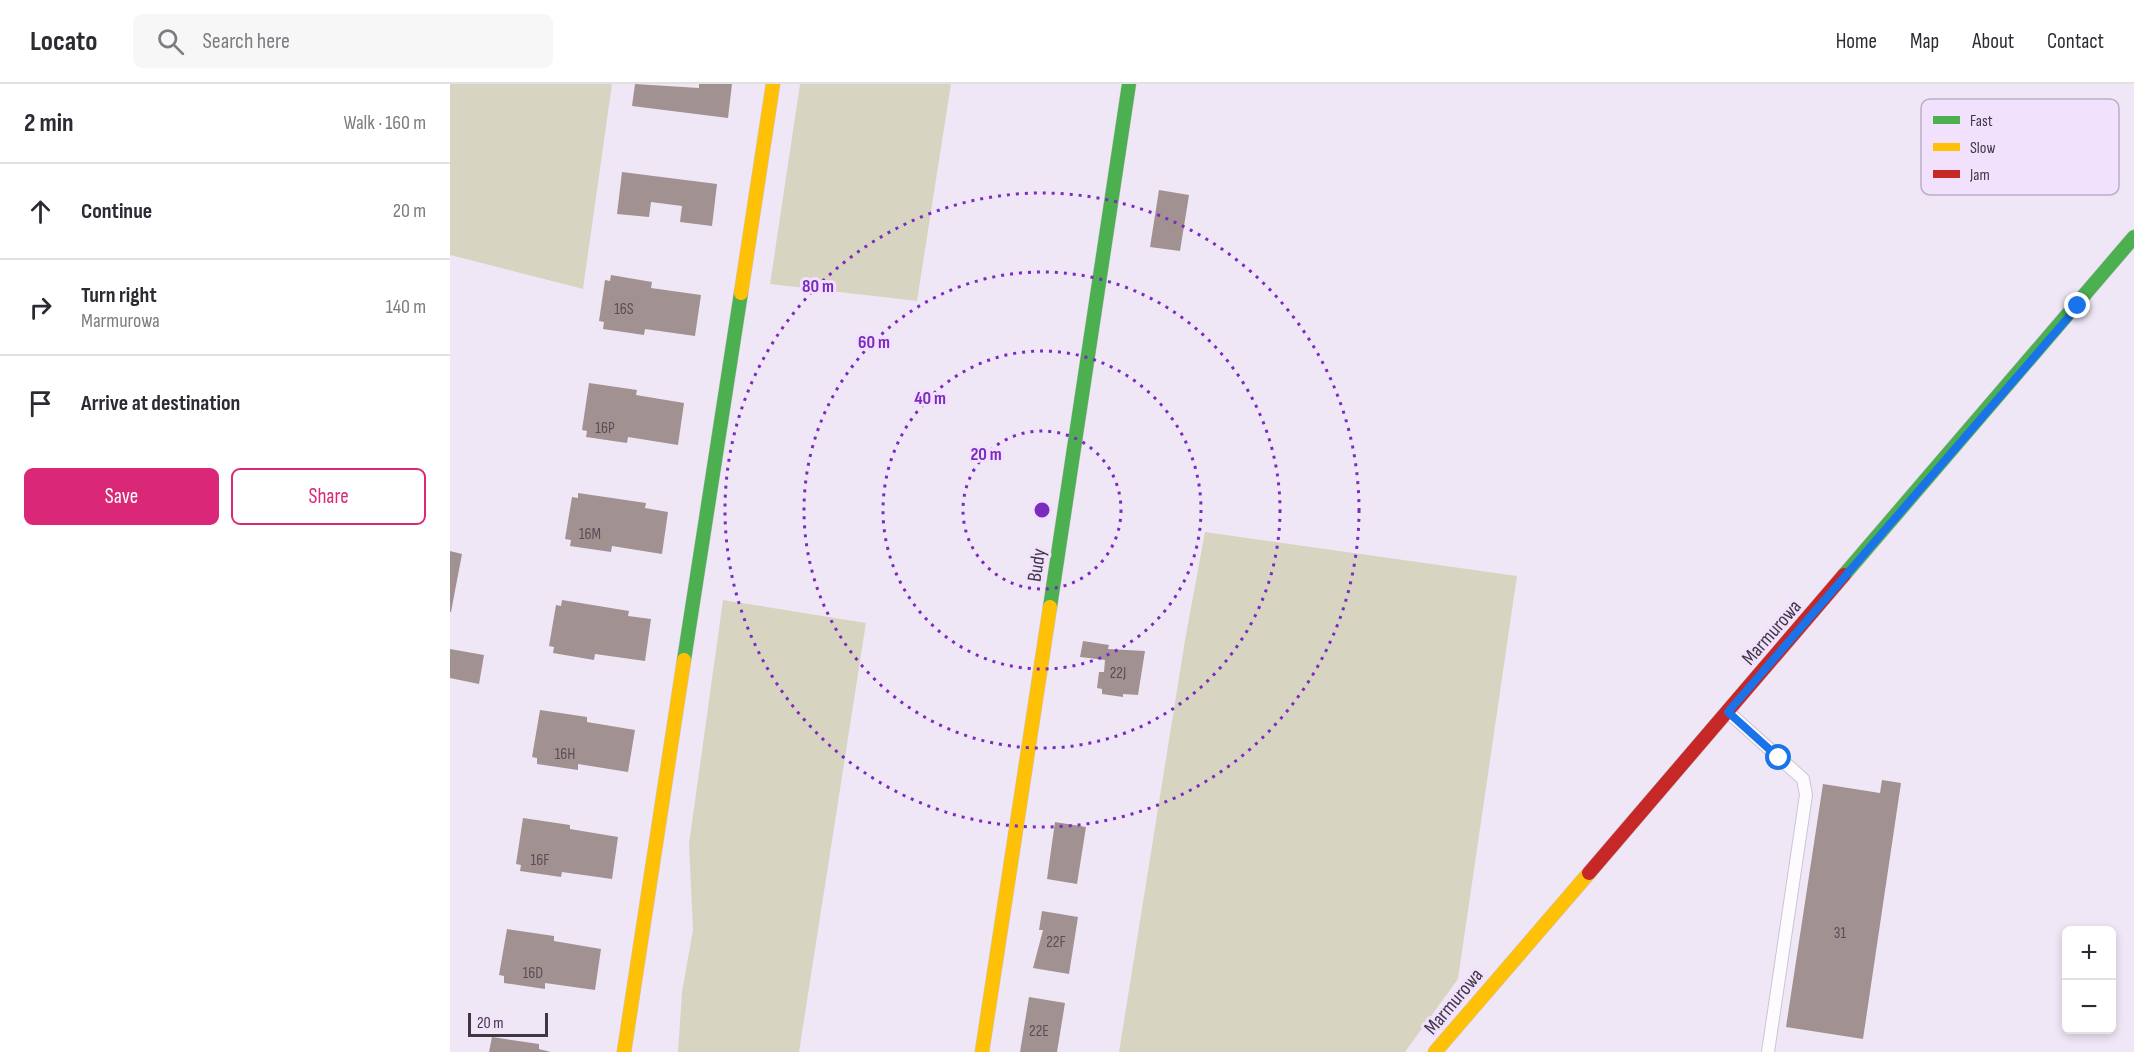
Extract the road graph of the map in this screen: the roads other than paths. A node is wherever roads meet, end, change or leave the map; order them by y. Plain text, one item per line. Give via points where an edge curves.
1 (773, 84) edge
2 (1130, 84) edge
3 (2134, 237) edge
4 (1728, 712) junction
5 (624, 1052) edge
6 (982, 1052) edge
7 (1435, 1052) edge
8 (1768, 1052) edge

1 - 5 street
2 - 6 street, Budy
3 - 4 street, Marmurowa
4 - 7 street, Marmurowa
4 - 8 lane via 1803,779 1806,795

